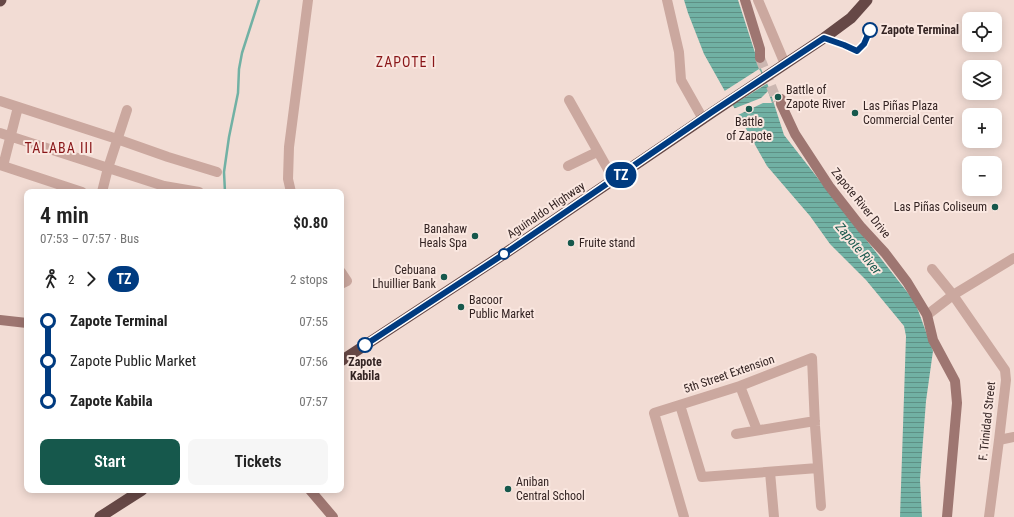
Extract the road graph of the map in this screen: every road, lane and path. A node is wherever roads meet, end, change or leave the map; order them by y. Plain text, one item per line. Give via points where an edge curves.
1 (308, 0) edge
2 (667, 0) edge
3 (745, 0) edge
4 (758, 0) edge
5 (867, 0) edge
6 (761, 54) tunnel mouth
7 (785, 64) junction
8 (569, 100) dead end
9 (0, 101) edge
10 (780, 101) tunnel mouth
11 (18, 107) junction
12 (127, 110) dead end
13 (703, 119) junction
14 (0, 133) edge
15 (10, 136) junction
16 (117, 139) junction
17 (597, 152) junction
18 (1, 165) edge
19 (568, 166) dead end
20 (108, 168) junction
21 (217, 172) dead end
22 (614, 180) junction
23 (73, 189) edge
24 (103, 189) edge
25 (159, 189) edge
26 (290, 189) edge
27 (1014, 258) edge
28 (932, 269) dead end
29 (953, 295) junction
30 (927, 315) junction
31 (0, 320) edge
32 (24, 323) edge
33 (344, 358) edge
34 (740, 386) junction
35 (680, 405) junction
36 (815, 421) junction
37 (757, 430) junction
38 (736, 434) dead end
39 (1014, 437) edge
40 (999, 440) junction
41 (818, 468) junction
42 (770, 472) junction
43 (137, 493) edge
44 (313, 493) edge
45 (821, 506) dead end
46 (100, 517) edge
47 (333, 517) edge
48 (684, 517) edge
49 (774, 517) edge
50 (947, 517) edge
51 (989, 517) edge

1 - 26 street via 289,147
2 - 13 street via 679,52 680,77
3 - 6 main road
4 - 7 street
5 - 7 highway, Aguinaldo Highway via 851,18
7 - 13 highway, Aguinaldo Highway
8 - 17 street
9 - 11 street
10 - 30 main road, Zapote River Drive via 795,134 829,186 885,253
11 - 15 street
11 - 16 street
12 - 16 street
13 - 22 highway, Aguinaldo Highway
14 - 15 street
15 - 18 street
15 - 20 street
16 - 20 street
16 - 21 street
17 - 19 street
17 - 22 street
18 - 23 street
20 - 24 street
20 - 25 street
22 - 33 highway, Aguinaldo Highway
27 - 29 street
28 - 29 street, F. Trinidad Street
29 - 30 street
29 - 40 street, F. Trinidad Street via 1005,370
30 - 50 main road, Zapote River Drive via 933,340 955,381 957,403
31 - 32 main road
34 - 35 street, 5th Street Extension
34 - 36 street, 5th Street Extension via 812,358
34 - 37 street
35 - 42 street via 702,476
35 - 48 street, 5th Street Extension via 654,413
36 - 37 street
36 - 41 street
37 - 38 street
39 - 40 street
40 - 51 street, F. Trinidad Street
41 - 42 street
41 - 45 street
42 - 49 street
43 - 46 highway
44 - 47 main road

